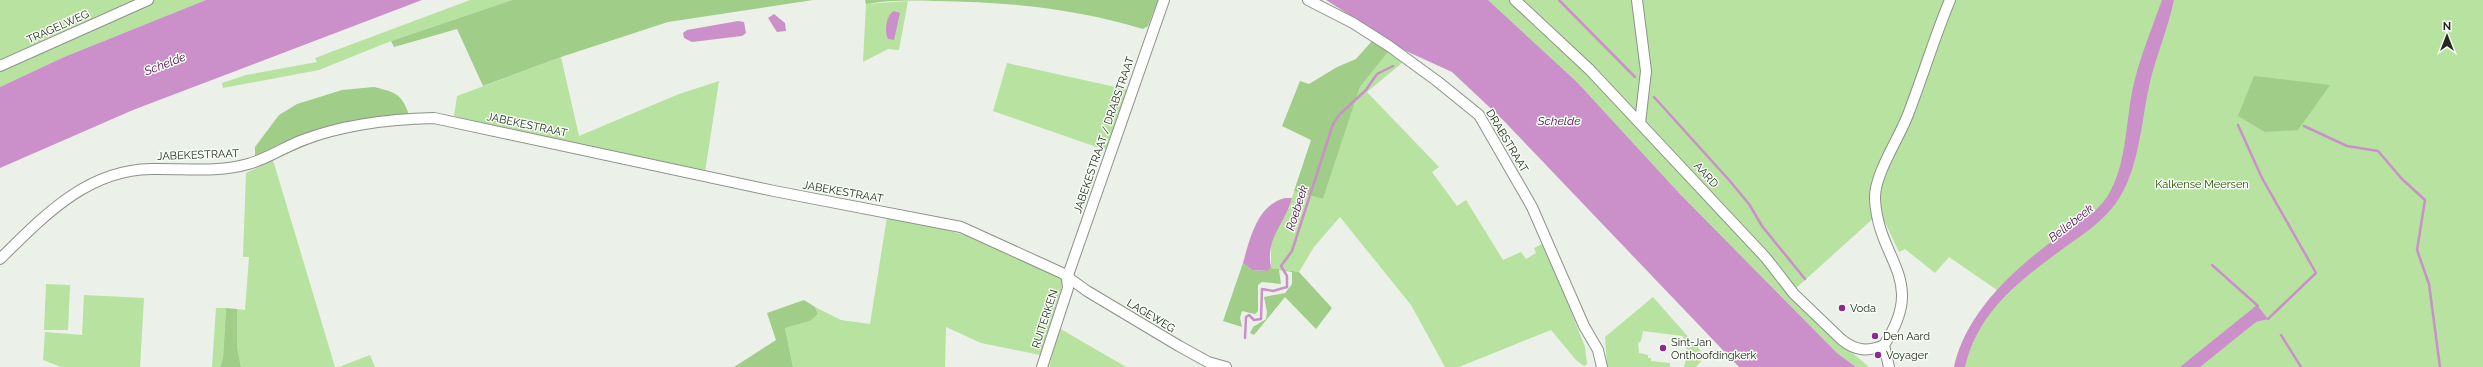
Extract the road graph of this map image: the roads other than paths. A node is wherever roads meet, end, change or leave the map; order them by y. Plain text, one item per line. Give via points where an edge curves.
1 (148, 0) edge
2 (1164, 0) edge
3 (1308, 0) edge
4 (1515, 0) edge
5 (1638, 0) edge
6 (1950, 0) edge
7 (0, 66) edge
8 (1640, 123) junction
9 (0, 259) edge
10 (1067, 278) junction
11 (1884, 345) junction
12 (1042, 367) edge
13 (1226, 367) edge
14 (1602, 367) edge
15 (1890, 367) edge

1 - 7 street, TRAGELWEG
2 - 10 street, JABEKESTRAAT / DRABSTRAAT
3 - 14 street, DRABSTRAAT via 1353,23 1389,46 1479,115 1532,207 1584,326 1598,350
4 - 8 street, AARD via 1568,48
5 - 8 street via 1646,71
6 - 11 street via 1909,112 1879,179 1875,197 1877,219 1903,286 1903,299 1896,325
8 - 11 street, AARD via 1766,258 1794,294 1842,340 1863,350
9 - 10 street, JABEKESTRAAT via 67,197 106,176 149,168 247,165 301,140 342,128 384,121 434,118 774,191 961,227 1018,252
10 - 12 street, RUITERKEN via 1068,288
10 - 13 street, LAGEWEG via 1179,346 1208,362
11 - 15 street

